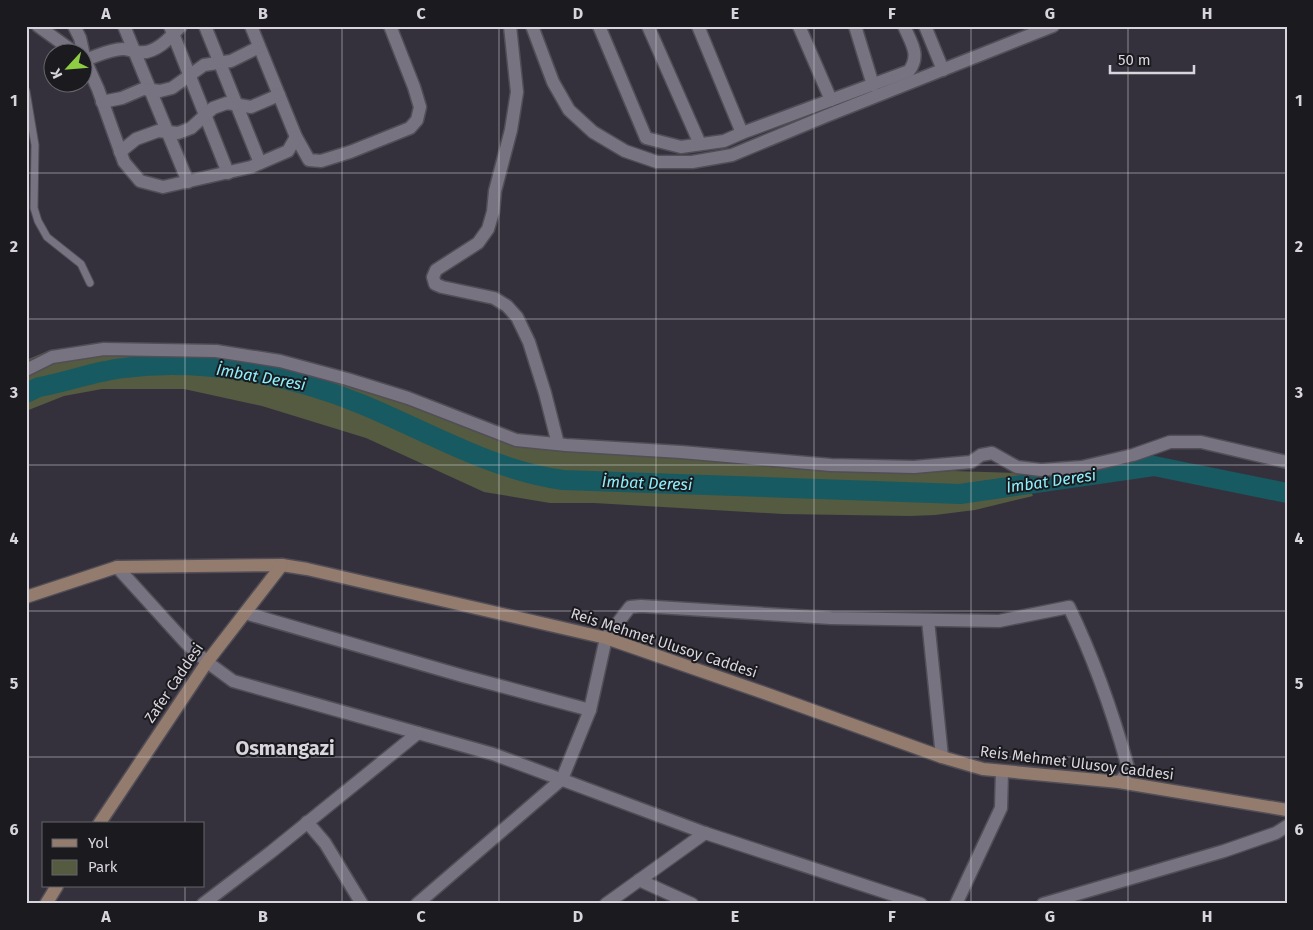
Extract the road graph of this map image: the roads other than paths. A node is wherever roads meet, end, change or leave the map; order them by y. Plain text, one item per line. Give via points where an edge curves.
1 (38, 26) edge
2 (42, 26) edge
3 (74, 26) edge
4 (124, 26) edge
5 (206, 26) edge
6 (251, 26) edge
7 (390, 26) edge
8 (510, 26) edge
9 (532, 26) edge
10 (599, 26) edge
11 (648, 26) edge
12 (698, 26) edge
13 (799, 26) edge
14 (855, 26) edge
15 (904, 26) edge
16 (925, 26) edge
17 (1053, 26) edge
18 (175, 29) edge
19 (60, 42) edge
20 (81, 42) edge
21 (259, 47) junction
22 (134, 51) junction
23 (92, 57) edge
24 (220, 62) junction
25 (943, 70) junction
26 (189, 74) junction
27 (92, 78) edge
28 (873, 85) junction
29 (150, 90) junction
30 (26, 91) edge
31 (279, 95) junction
32 (831, 100) junction
33 (102, 102) junction
34 (237, 105) junction
35 (205, 115) junction
36 (168, 132) junction
37 (742, 133) junction
38 (296, 138) junction
39 (700, 144) junction
40 (120, 152) junction
41 (260, 163) junction
42 (228, 172) junction
43 (188, 182) junction
44 (90, 283) dead end
45 (26, 370) edge
46 (558, 444) junction
47 (1287, 462) edge
48 (282, 565) junction
49 (117, 567) junction
50 (26, 597) edge
51 (245, 613) junction
52 (928, 620) junction
53 (606, 638) junction
54 (207, 662) junction
55 (590, 710) junction
56 (418, 733) junction
57 (942, 757) junction
58 (1002, 772) junction
59 (562, 779) junction
60 (1119, 782) junction
61 (1287, 810) edge
62 (100, 822) edge
63 (307, 822) junction
64 (1287, 826) edge
65 (705, 833) junction
66 (639, 880) junction
67 (56, 888) edge
68 (46, 904) edge
69 (203, 904) edge
70 (362, 904) edge
71 (417, 904) edge
72 (606, 904) edge
73 (692, 904) edge
74 (921, 904) edge
75 (956, 904) edge
76 (1043, 904) edge

1 - 2 street
1 - 19 street
3 - 20 street
4 - 22 street
5 - 24 street
6 - 21 street
7 - 38 street via 420,107 417,120 410,128 321,161 309,160
8 - 46 street via 518,92 488,229 478,244 436,270 433,276 435,284 442,287 494,298 508,306 517,317 529,342
9 - 25 street via 553,82 569,110 593,132 625,151 656,162 692,162 732,155
10 - 39 street via 646,138 681,147
11 - 39 street
12 - 37 street
13 - 32 street
14 - 28 street
15 - 28 street via 916,56 915,63 909,71
16 - 25 street
17 - 25 street
18 - 22 street via 167,41 154,49 140,53
18 - 26 street
21 - 24 street via 231,61
21 - 31 street
22 - 23 street via 125,48
22 - 29 street
24 - 26 street
24 - 34 street
26 - 29 street via 172,88
26 - 35 street
27 - 33 street
28 - 32 street
29 - 33 street via 143,89
29 - 36 street
30 - 44 lane via 35,145 34,208 38,221 47,237 81,264
31 - 34 street via 251,107
31 - 38 street
32 - 37 street
33 - 40 street
34 - 35 street via 227,103
34 - 41 street
35 - 36 street via 191,128 178,133
35 - 42 street
36 - 40 street via 136,139
36 - 43 street
37 - 39 street via 724,141
38 - 41 street via 288,151
40 - 43 street via 140,181 164,187
41 - 42 street
42 - 43 street
45 - 46 street via 52,358 104,349 216,351 280,361 347,379 408,398 516,440
46 - 47 street via 831,465 914,467 971,462 992,453 1017,467 1041,470 1125,457 1170,442 1201,442
48 - 49 street, Reis Mehmet Ulusoy Caddesi
48 - 51 street, Zafer Caddesi
48 - 53 street, Reis Mehmet Ulusoy Caddesi via 336,574
49 - 50 street, Reis Mehmet Ulusoy Caddesi
49 - 54 street
51 - 54 street, Zafer Caddesi
51 - 55 street
52 - 53 street via 831,618 641,606 630,607
52 - 57 street
52 - 60 street via 999,620 1069,607 1089,649 1120,737 1129,771
53 - 55 street
53 - 57 street, Reis Mehmet Ulusoy Caddesi
54 - 56 street via 233,680
54 - 62 street, Zafer Caddesi
55 - 59 street
56 - 59 street via 493,754
56 - 63 street
57 - 58 street, Reis Mehmet Ulusoy Caddesi
58 - 60 street, Reis Mehmet Ulusoy Caddesi
58 - 75 street via 1001,808
59 - 65 street
59 - 71 street
60 - 61 street, Reis Mehmet Ulusoy Caddesi
63 - 69 street
63 - 70 street via 325,843
64 - 76 street via 1276,833 1224,850
65 - 66 street
65 - 74 street
66 - 72 street
66 - 73 street
67 - 68 street

